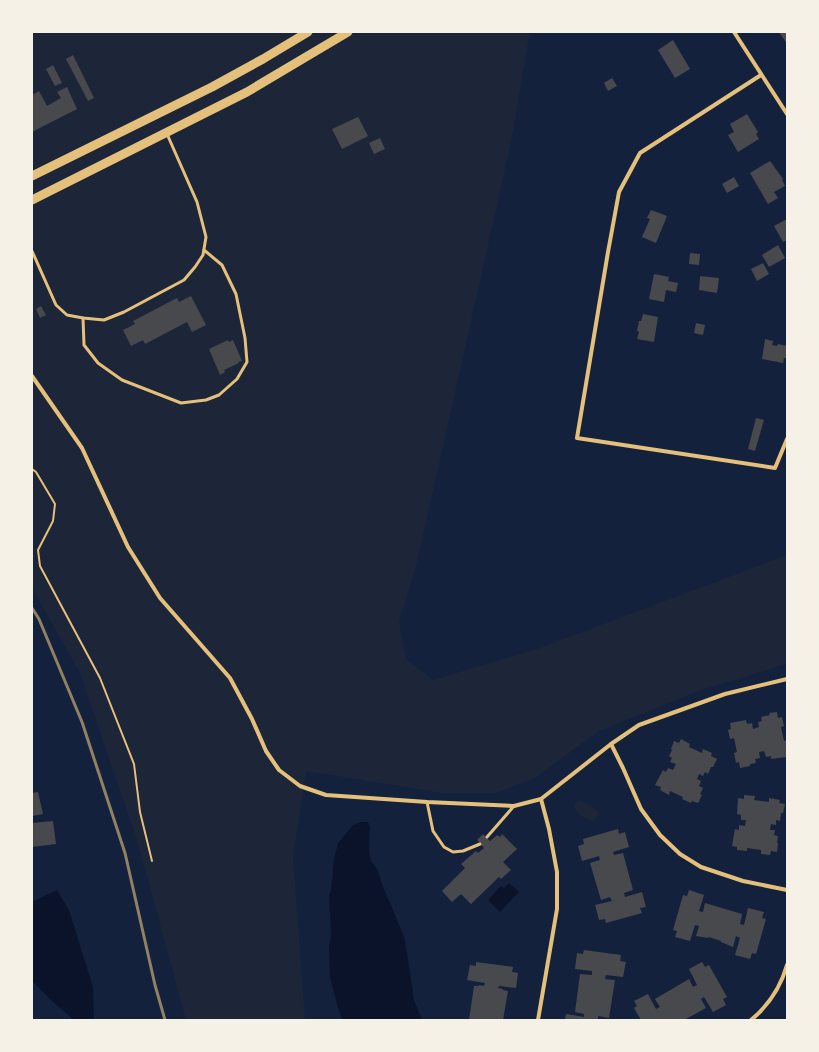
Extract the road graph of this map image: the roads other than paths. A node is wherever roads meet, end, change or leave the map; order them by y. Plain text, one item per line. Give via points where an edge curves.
1 (308, 32) edge
2 (348, 32) edge
3 (734, 32) edge
4 (761, 75) junction
5 (787, 114) edge
6 (166, 132) junction
7 (32, 176) edge
8 (32, 200) edge
9 (204, 250) junction
10 (32, 251) edge
11 (83, 318) junction
12 (32, 376) edge
13 (787, 439) edge
14 (787, 679) edge
15 (610, 744) junction
16 (541, 799) junction
17 (427, 802) junction
18 (514, 806) junction
19 (487, 838) dead end
20 (480, 844) dead end
21 (787, 890) edge
22 (787, 965) edge
23 (538, 1020) edge
24 (751, 1020) edge

1 - 7 main road via 212,87
2 - 6 main road via 247,92
3 - 4 street
4 - 5 street
4 - 13 street via 640,153 619,192 577,438 775,468
6 - 8 main road
6 - 9 lane via 197,202 206,237
9 - 11 lane via 184,280 104,320
9 - 11 lane via 222,265 236,294 245,338 247,362 236,379 219,395 206,400 181,403 122,380 98,363 84,346
10 - 11 lane via 56,306 67,315
12 - 17 street via 82,448 128,547 160,598 230,678 266,751 279,770 300,786 326,795
14 - 15 street via 725,694 639,725
15 - 16 street
15 - 21 street via 640,809 660,835 680,854 701,867 743,881
16 - 18 street
16 - 23 street via 556,872 557,909
17 - 18 street
17 - 20 lane via 433,831 444,847 453,852
18 - 19 lane
22 - 24 street via 775,992

